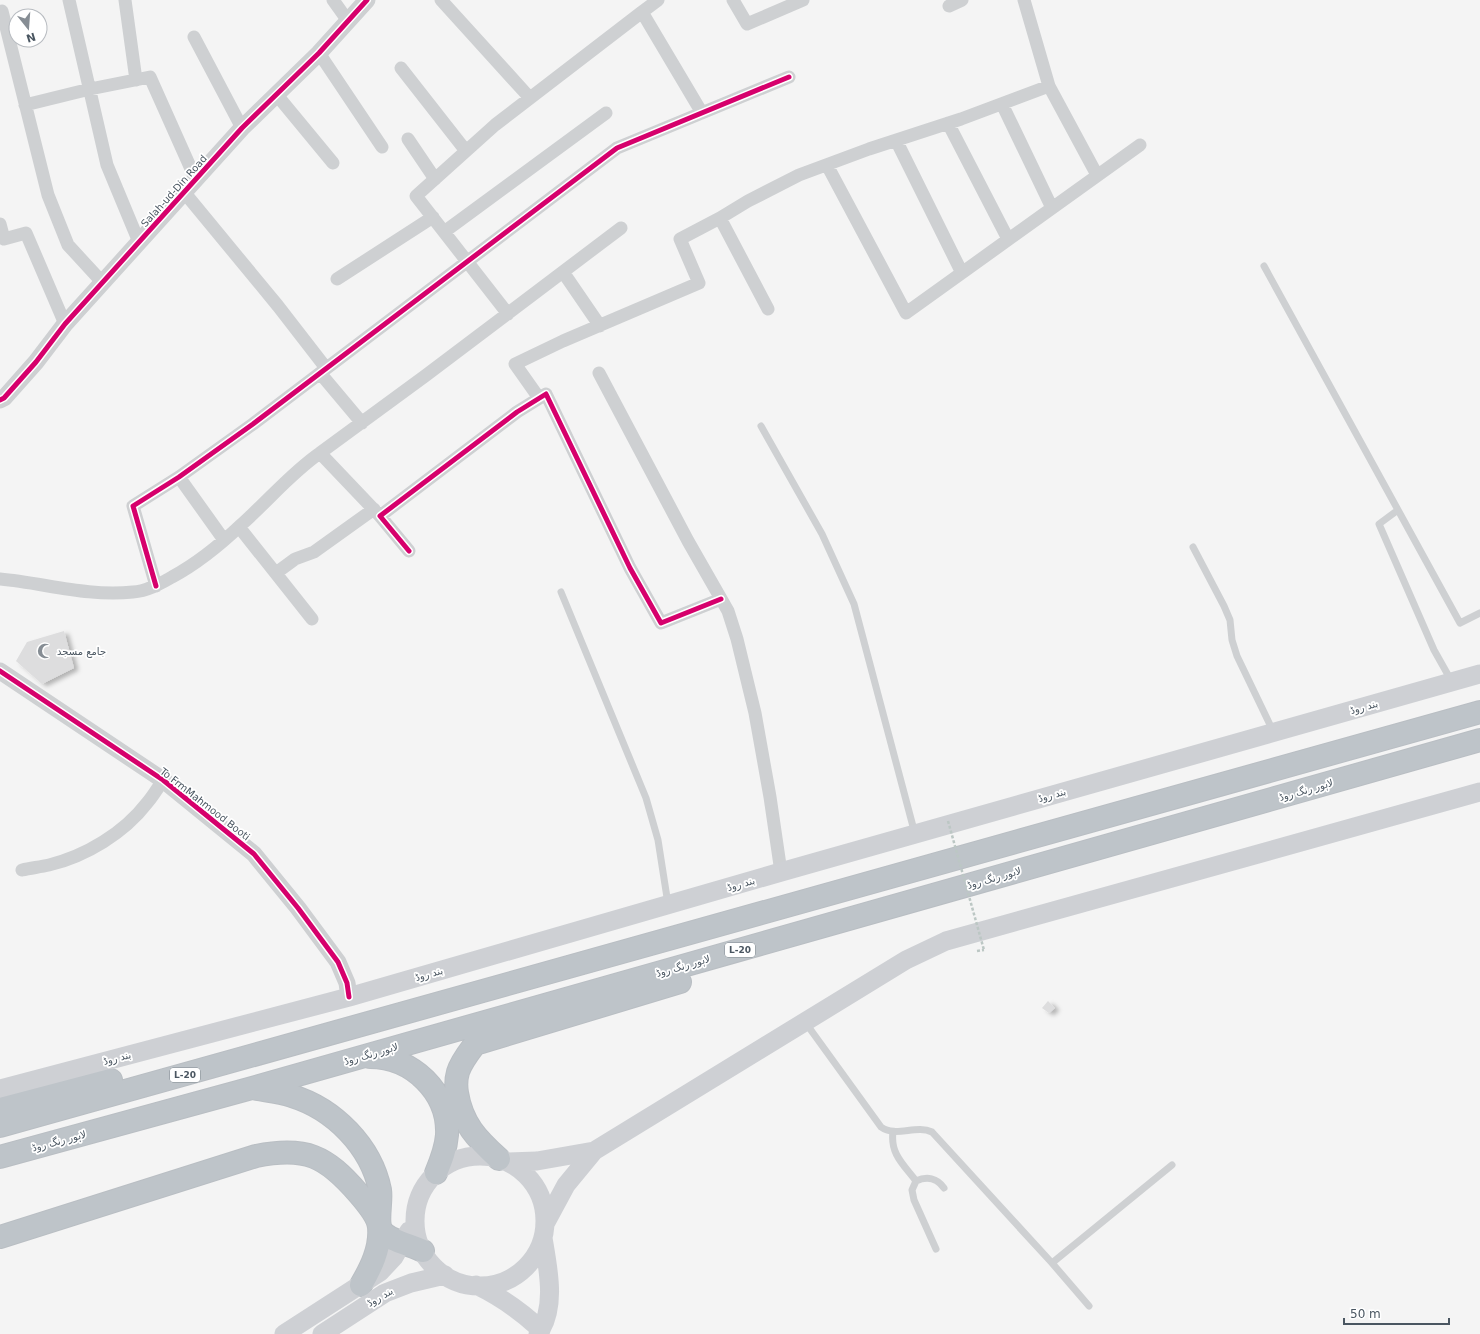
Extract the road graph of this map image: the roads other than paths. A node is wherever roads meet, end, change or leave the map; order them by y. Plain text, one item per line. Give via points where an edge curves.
1 (69, 0) edge
2 (125, 0) edge
3 (333, 0) edge
4 (367, 0) edge
5 (441, 0) edge
6 (658, 0) edge
7 (733, 0) edge
8 (804, 0) edge
9 (962, 0) edge
10 (1024, 0) edge
11 (949, 6) dead end
12 (2, 11) dead end
13 (642, 12) junction
14 (348, 21) junction
15 (194, 37) dead end
16 (319, 53) junction
17 (401, 68) dead end
18 (789, 77) dead end
19 (136, 80) junction
20 (1050, 86) junction
21 (90, 89) junction
22 (276, 94) junction
23 (530, 98) junction
24 (1002, 104) junction
25 (25, 105) junction
26 (606, 113) dead end
27 (702, 113) junction
28 (948, 123) junction
29 (242, 128) junction
30 (408, 140) dead end
31 (896, 140) junction
32 (1140, 145) dead end
33 (382, 147) dead end
34 (466, 151) junction
35 (333, 163) dead end
36 (827, 165) junction
37 (1097, 175) junction
38 (435, 179) junction
39 (190, 186) junction
40 (1052, 208) junction
41 (433, 217) junction
42 (720, 218) junction
43 (0, 224) edge
44 (621, 228) dead end
45 (444, 232) junction
46 (1008, 240) junction
47 (139, 242) junction
48 (467, 261) junction
49 (1264, 266) dead end
50 (563, 272) junction
51 (962, 273) junction
52 (337, 279) dead end
53 (103, 283) junction
54 (768, 310) dead end
55 (508, 314) junction
56 (65, 324) junction
57 (600, 326) junction
58 (323, 370) junction
59 (599, 373) dead end
60 (1, 396) edge
61 (539, 398) junction
62 (362, 423) junction
63 (761, 426) dead end
64 (320, 453) junction
65 (179, 477) junction
66 (1398, 510) junction
67 (377, 513) junction
68 (239, 527) junction
69 (224, 540) junction
70 (1193, 547) dead end
71 (409, 551) dead end
72 (276, 573) junction
73 (0, 579) edge
74 (156, 586) junction
75 (561, 592) dead end
76 (721, 599) junction
77 (1480, 613) edge
78 (312, 619) dead end
79 (0, 671) edge
80 (1480, 674) edge
81 (1452, 682) junction
82 (1480, 712) edge
83 (1274, 732) junction
84 (1480, 740) edge
85 (163, 780) junction
86 (1480, 792) edge
87 (915, 834) junction
88 (22, 870) dead end
89 (781, 872) junction
90 (668, 904) junction
91 (877, 911) junction
92 (349, 997) junction
93 (805, 1022) junction
94 (358, 1058) junction
95 (235, 1061) junction
96 (252, 1088) junction
97 (0, 1089) edge
98 (0, 1109) edge
99 (0, 1126) edge
100 (893, 1132) junction
101 (594, 1151) junction
102 (0, 1157) edge
103 (504, 1160) junction
104 (1172, 1165) dead end
105 (436, 1173) junction
106 (916, 1181) junction
107 (944, 1188) dead end
108 (415, 1219) junction
109 (379, 1226) junction
110 (544, 1231) junction
111 (0, 1237) edge
112 (403, 1242) junction
113 (936, 1249) dead end
114 (423, 1251) junction
115 (1052, 1263) junction
116 (445, 1275) junction
117 (361, 1285) junction
118 (476, 1285) junction
119 (1089, 1306) dead end
120 (541, 1333) edge
121 (284, 1334) edge
122 (322, 1334) edge

1 - 21 street
2 - 19 street
3 - 14 street
4 - 14 street, Salah-ud-Din Road
5 - 23 street
6 - 13 street
7 - 8 street via 747,24
9 - 11 street
10 - 20 street
12 - 25 street
13 - 23 street
13 - 27 street
14 - 16 street, Salah-ud-Din Road
15 - 29 street
16 - 22 street, Salah-ud-Din Road
16 - 33 street
17 - 34 street
18 - 27 street
19 - 21 street
19 - 39 street via 150,77
20 - 24 street
20 - 37 street
21 - 25 street
21 - 47 street via 107,165
22 - 29 street, Salah-ud-Din Road
22 - 35 street
23 - 34 street
24 - 28 street
24 - 40 street
25 - 53 street via 48,195 68,245
26 - 45 street
27 - 48 street via 617,148
28 - 31 street
28 - 46 street
29 - 39 street, Salah-ud-Din Road
30 - 38 street
31 - 36 street
31 - 51 street
32 - 37 street
34 - 38 street
36 - 42 street via 799,175
36 - 51 street via 906,313
37 - 40 street
38 - 41 street via 416,196
39 - 47 street, Salah-ud-Din Road
39 - 58 street
40 - 46 street
41 - 45 street
41 - 52 street
42 - 54 street
42 - 57 street via 680,239 699,283
43 - 56 street via 4,239 26,233
44 - 50 street
45 - 48 street
46 - 51 street
47 - 53 street, Salah-ud-Din Road
48 - 55 street
48 - 58 street
49 - 66 lane
50 - 55 street
50 - 57 street
53 - 56 street, Salah-ud-Din Road
55 - 62 street
56 - 60 street, Salah-ud-Din Road via 36,362
57 - 61 street via 515,364
58 - 62 street
58 - 65 street
59 - 76 street
61 - 67 street
61 - 76 street via 546,394 630,568 661,623
62 - 64 street
63 - 87 lane via 822,534 854,604
64 - 67 street
64 - 68 street via 302,466
65 - 69 street
65 - 74 street via 133,506
66 - 77 lane via 1460,623
66 - 81 lane via 1379,524 1434,650
67 - 71 street
67 - 72 street via 314,552 295,559
68 - 69 street
68 - 72 street
69 - 74 street via 203,557
70 - 83 lane via 1224,606 1230,620 1237,656
72 - 78 street
73 - 74 street via 104,593 134,592
75 - 90 lane via 646,798 658,840
76 - 89 street via 728,611 737,639 755,713
79 - 85 street, To FrmMahmood Booti
80 - 81 main road, بند روڈ
81 - 83 main road, بند روڈ
82 - 95 highway, L-20
83 - 87 main road, بند روڈ
84 - 91 highway, لاہور رنگ روڈ / L-20
85 - 88 street via 147,804 126,825 103,842 50,865
85 - 92 street, To FrmMahmood Booti via 254,854 338,962 347,983
86 - 93 main road via 946,941 906,960
87 - 89 main road, بند روڈ
89 - 90 main road, بند روڈ
90 - 92 main road, بند روڈ
91 - 94 highway, لاہور رنگ روڈ / L-20
91 - 103 highway via 786,951 476,1044 457,1073 459,1105 465,1121 474,1134
92 - 97 main road, بند روڈ
93 - 100 lane via 881,1127
93 - 101 main road
94 - 96 highway, لاہور رنگ روڈ / L-20
94 - 105 highway via 385,1058 404,1065 421,1075 438,1096 447,1135
95 - 98 highway via 158,1068
95 - 99 highway, L-20
96 - 102 highway, لاہور رنگ روڈ / L-20
96 - 109 highway via 308,1102 337,1120 349,1132 368,1160 377,1181 380,1196
100 - 106 lane via 893,1148
100 - 115 lane via 932,1132
101 - 103 main road via 537,1161
101 - 110 main road via 566,1186
103 - 105 main road via 482,1156 466,1158
103 - 110 main road via 524,1173 536,1188 543,1205
104 - 115 lane
105 - 108 main road via 421,1194
106 - 107 lane via 924,1178 933,1179
106 - 113 lane via 912,1190 914,1200
108 - 112 main road, بند روڈ
108 - 114 main road via 418,1240
109 - 111 highway via 362,1197 329,1164 308,1154 275,1152
109 - 112 highway via 385,1234
109 - 117 highway via 378,1244 372,1266
110 - 118 main road via 536,1254 525,1268 510,1278 494,1284
110 - 120 main road via 549,1291 546,1319
112 - 114 highway
112 - 117 main road, بند روڈ via 388,1265
114 - 116 main road
115 - 119 lane
116 - 118 main road via 465,1284
116 - 122 main road, بند روڈ via 411,1283 385,1293
117 - 121 main road, بند روڈ
118 - 120 main road via 518,1309

